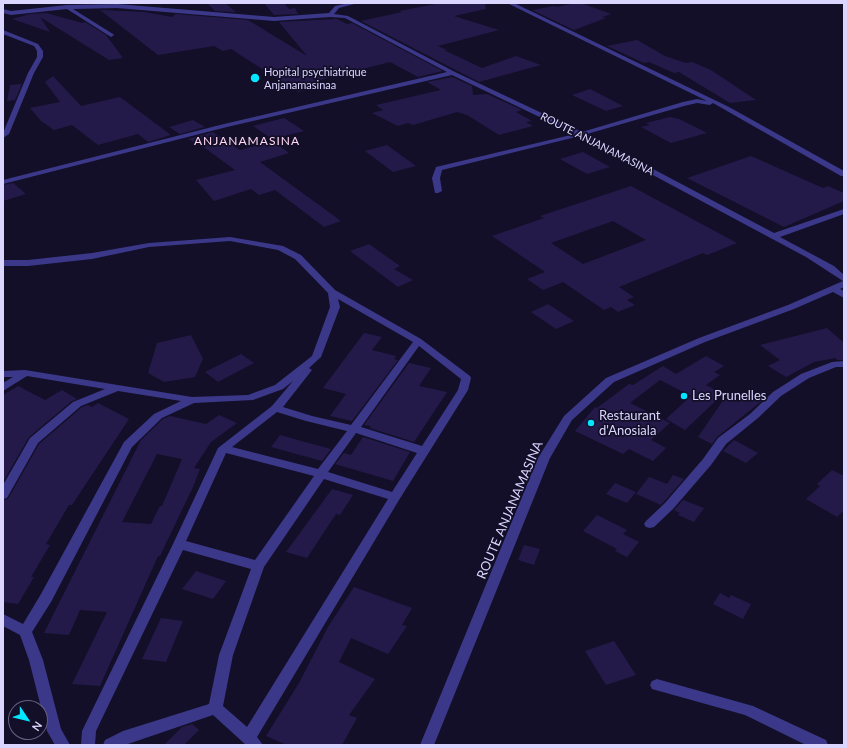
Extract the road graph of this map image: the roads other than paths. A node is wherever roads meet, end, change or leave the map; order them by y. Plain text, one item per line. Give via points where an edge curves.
1 (355, 3) edge
2 (510, 3) edge
3 (66, 7) junction
4 (3, 11) edge
5 (11, 13) junction
6 (330, 15) junction
7 (3, 16) edge
8 (3, 32) edge
9 (111, 35) dead end
10 (452, 73) junction
11 (727, 108) junction
12 (581, 134) junction
13 (3, 136) edge
14 (844, 174) edge
15 (3, 182) edge
16 (438, 191) dead end
17 (844, 212) edge
18 (774, 236) junction
19 (3, 263) edge
20 (844, 279) edge
21 (844, 284) edge
22 (832, 288) junction
23 (332, 292) junction
24 (844, 295) edge
25 (418, 340) junction
26 (316, 357) junction
27 (844, 364) edge
28 (25, 373) junction
29 (3, 374) edge
30 (120, 387) junction
31 (3, 388) edge
32 (192, 400) junction
33 (276, 408) junction
34 (354, 429) junction
35 (222, 448) junction
36 (424, 451) junction
37 (321, 474) junction
38 (3, 495) edge
39 (396, 497) junction
40 (650, 524) dead end
41 (179, 544) junction
42 (258, 566) junction
43 (3, 620) edge
44 (25, 632) junction
45 (657, 684) dead end
46 (215, 708) junction
47 (253, 741) edge
48 (63, 745) edge
49 (88, 745) edge
50 (110, 745) edge
51 (427, 745) edge
52 (821, 745) edge

1 - 6 street via 337,7
2 - 11 street
3 - 5 street
3 - 6 street via 117,6 274,19
3 - 9 street
4 - 5 street
5 - 7 street
6 - 10 street, ROUTE ANJANAMASINA via 346,17
8 - 13 street via 36,45 40,57
10 - 12 street, ROUTE ANJANAMASINA
10 - 15 street
11 - 12 street via 697,101
11 - 14 street
12 - 16 street via 439,169 436,178
12 - 18 street, ROUTE ANJANAMASINA
17 - 18 street
18 - 20 street, ROUTE ANJANAMASINA via 831,268
19 - 23 street via 92,256 149,245 230,239 280,248 298,257
21 - 22 street, ROUTE ANJANAMASINA
22 - 24 street
22 - 51 street, ROUTE ANJANAMASINA via 610,380 568,418 544,458
23 - 25 street
23 - 26 street via 335,307
25 - 34 street
25 - 36 street via 466,378 463,390
26 - 32 street via 279,387 249,398
26 - 33 street
27 - 40 street via 835,364 805,376 777,394 722,441 669,506
28 - 29 street
28 - 30 street
28 - 31 street
30 - 32 street
30 - 38 street via 77,404 34,441
32 - 44 street via 158,416 128,445
33 - 34 street
33 - 35 street
34 - 36 street
34 - 37 street
35 - 37 street
35 - 41 street
36 - 39 street
37 - 39 street
37 - 42 street
39 - 47 street
41 - 42 street
41 - 49 street via 89,731
42 - 46 street via 226,655
43 - 44 street
44 - 48 street via 36,660 54,731
45 - 52 street via 748,710
46 - 47 street
46 - 50 street via 128,736

